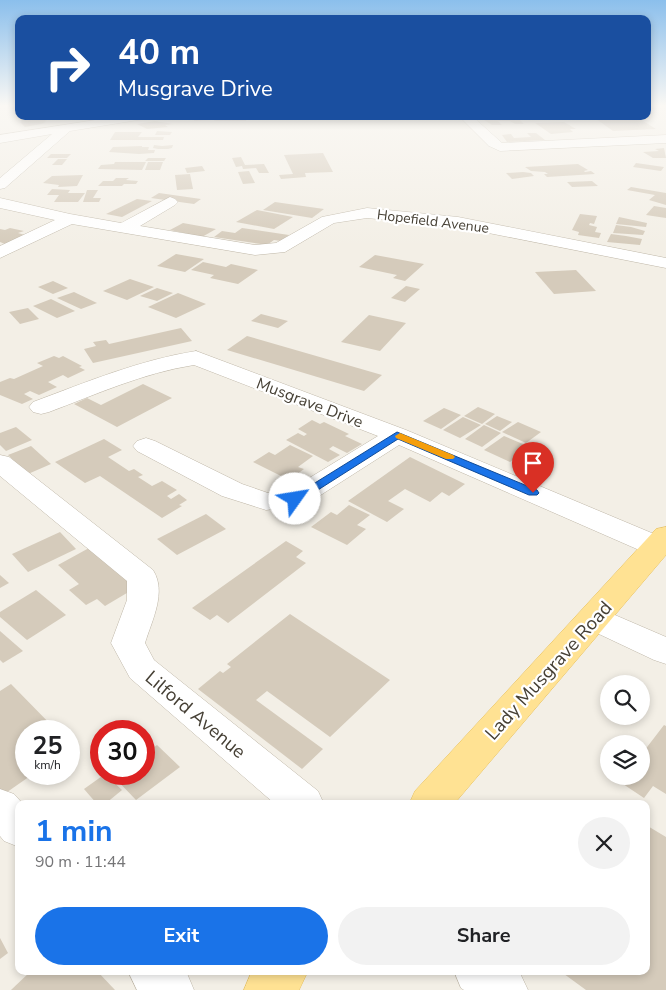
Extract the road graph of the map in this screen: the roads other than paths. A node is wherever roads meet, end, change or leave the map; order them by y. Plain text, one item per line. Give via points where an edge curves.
1 (37, 153) edge
2 (0, 185) edge
3 (170, 202) dead end
4 (0, 203) edge
5 (70, 219) junction
6 (124, 228) junction
7 (0, 253) edge
8 (666, 263) edge
9 (41, 407) dead end
10 (397, 435) junction
11 (146, 446) dead end
12 (0, 463) edge
13 (661, 541) edge
14 (594, 618) junction
15 (666, 652) edge
16 (299, 800) edge
17 (433, 800) edge
18 (0, 807) edge
19 (15, 824) edge
20 (156, 975) edge
21 (281, 975) edge
22 (483, 975) edge
23 (170, 990) edge
24 (268, 990) edge
25 (504, 990) edge

1 - 2 street
3 - 6 street
4 - 5 street, Hopefield Avenue
5 - 6 street, Hopefield Avenue
5 - 7 street
6 - 8 street, Hopefield Avenue via 255,250 286,245 328,220 358,214 392,214 458,222
9 - 10 street, Musgrave Drive via 136,371 196,358
10 - 11 street via 295,499 266,502 232,490
10 - 13 street, Musgrave Drive
12 - 16 street, Lilford Avenue via 142,578 143,600 128,643 142,669
13 - 14 main road, Lady Musgrave Road
14 - 15 street
14 - 17 main road, Lady Musgrave Road
18 - 19 street
20 - 23 street
21 - 24 main road
22 - 25 street

